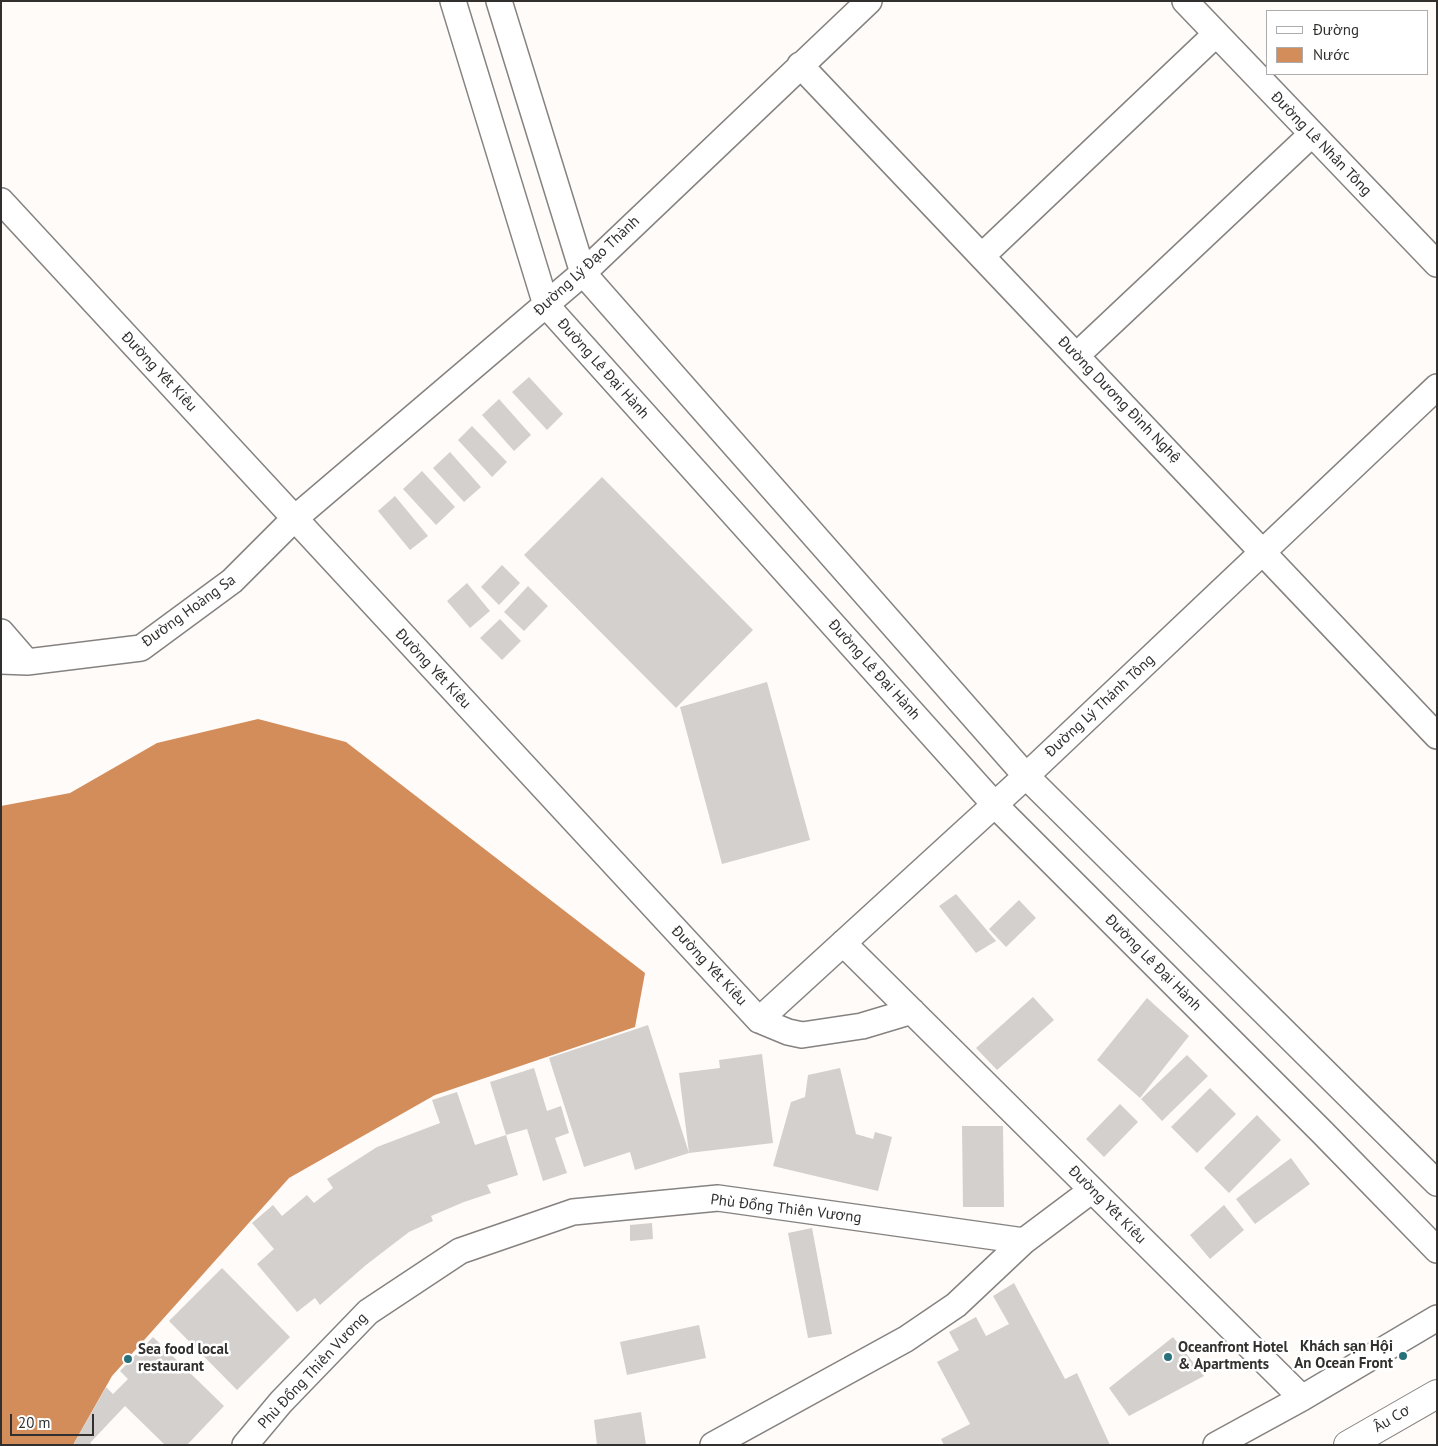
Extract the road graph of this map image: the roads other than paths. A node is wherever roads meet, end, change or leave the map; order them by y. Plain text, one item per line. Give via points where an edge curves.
1 (453, 1) edge
2 (499, 1) edge
3 (869, 1) edge
4 (1185, 1) edge
5 (1216, 34) junction
6 (800, 65) junction
7 (1312, 134) junction
8 (1, 201) edge
9 (982, 256) junction
10 (1437, 264) edge
11 (583, 273) junction
12 (546, 305) junction
13 (1076, 356) junction
14 (1437, 387) edge
15 (294, 519) junction
16 (1263, 552) junction
17 (1, 632) edge
18 (1, 661) edge
19 (27, 662) junction
20 (1437, 736) edge
21 (1026, 776) junction
22 (995, 805) junction
23 (843, 942) junction
24 (912, 1011) junction
25 (759, 1020) junction
26 (1437, 1183) edge
27 (1092, 1190) junction
28 (1024, 1241) junction
29 (1437, 1250) edge
30 (1437, 1318) edge
31 (1437, 1394) edge
32 (1302, 1398) junction
33 (245, 1445) edge
34 (712, 1445) edge
35 (1216, 1445) edge
36 (1348, 1445) edge

1 - 12 street, Đường Lê Đại Hành
2 - 11 street
3 - 6 street, Đường Lý Đạo Thành
4 - 5 street, Đường Lê Nhân Tông
5 - 7 street, Đường Lê Nhân Tông
5 - 9 street
6 - 9 street, Đường Dương Đình Nghệ
6 - 11 street, Đường Lý Đạo Thành
7 - 10 street, Đường Lê Nhân Tông
7 - 13 street
8 - 15 street, Đường Yết Kiêu
9 - 13 street, Đường Dương Đình Nghệ
11 - 12 street, Đường Lý Đạo Thành
11 - 21 street
12 - 15 street, Đường Lý Đạo Thành
12 - 22 street, Đường Lê Đại Hành
13 - 16 street, Đường Dương Đình Nghệ
14 - 16 street, Đường Lý Thánh Tông
15 - 19 street, Đường Hoàng Sa via 232,581 141,648
15 - 25 street, Đường Yết Kiêu
16 - 20 street, Đường Dương Đình Nghệ
16 - 21 street, Đường Lý Thánh Tông
17 - 19 street
18 - 19 street, Đường Hoàng Sa
21 - 22 street, Đường Lý Thánh Tông
21 - 26 street
22 - 23 street, Đường Lý Thánh Tông
22 - 29 street, Đường Lê Đại Hành
23 - 24 street, Đường Yết Kiêu
23 - 25 street, Đường Lý Thánh Tông
24 - 25 street, Đường Yết Kiêu via 862,1026 802,1035
24 - 27 street, Đường Yết Kiêu
27 - 28 street
27 - 32 street, Đường Yết Kiêu
28 - 33 street, Phù Đổng Thiên Vương via 718,1198 573,1212 460,1251 368,1312 281,1402
28 - 34 street via 956,1305 906,1338
30 - 32 street
31 - 36 main road, Âu Cơ
32 - 35 street

